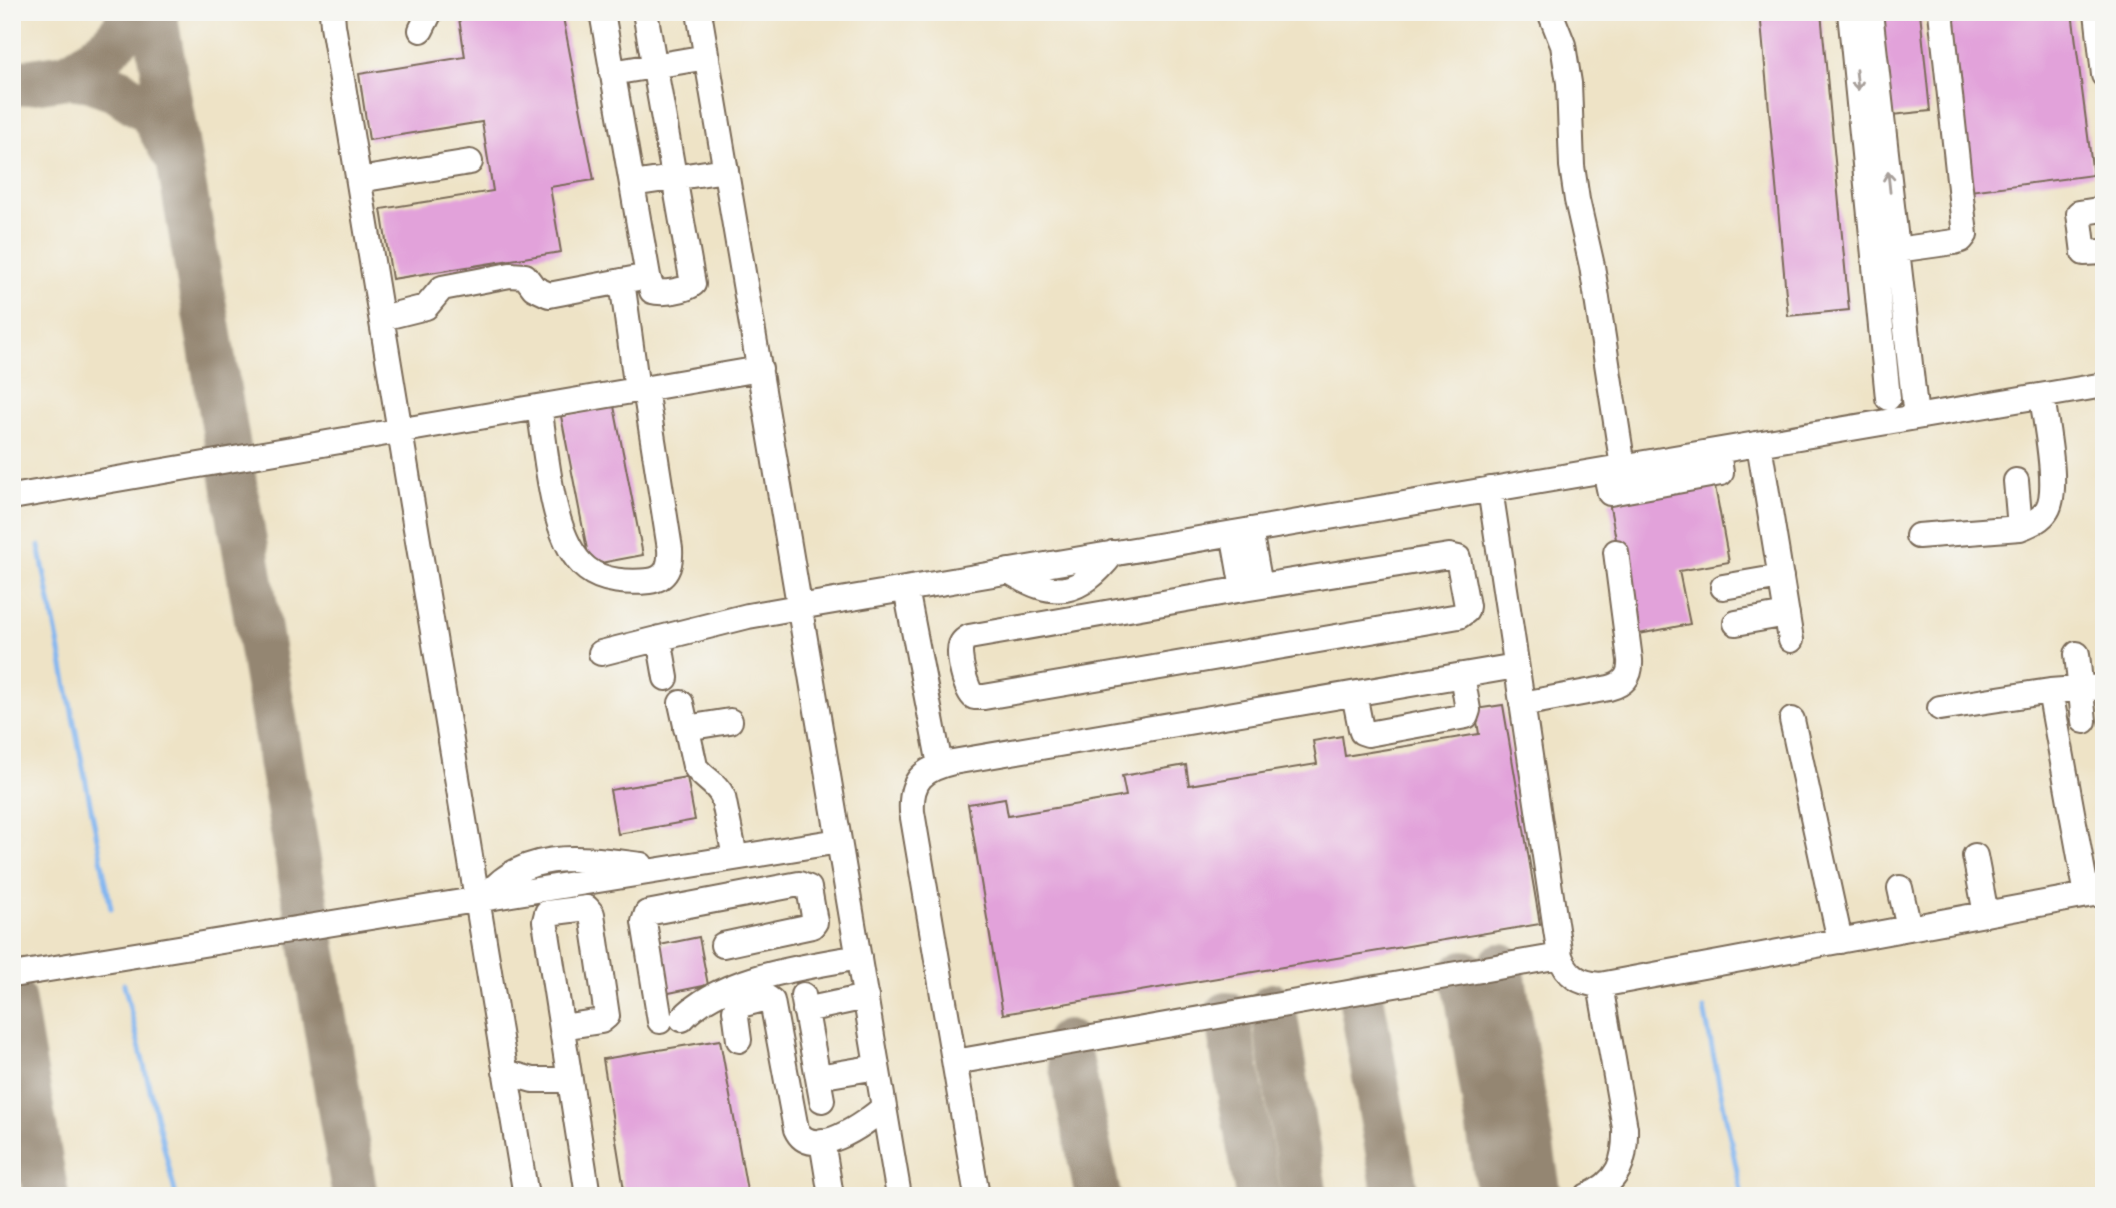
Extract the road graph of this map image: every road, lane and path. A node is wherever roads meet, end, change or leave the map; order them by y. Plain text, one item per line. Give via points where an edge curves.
1 (332, 12) edge
2 (602, 12) edge
3 (645, 12) edge
4 (699, 12) edge
5 (1550, 12) edge
6 (1850, 12) edge
7 (1870, 12) edge
8 (1941, 12) edge
9 (2097, 12) edge
10 (707, 57) junction
11 (654, 66) junction
12 (612, 73) junction
13 (2104, 75) edge
14 (470, 162) dead end
15 (726, 170) junction
16 (674, 177) junction
17 (359, 180) junction
18 (632, 184) junction
19 (2104, 209) edge
20 (1886, 252) junction
21 (2104, 252) edge
22 (648, 276) junction
23 (622, 282) junction
24 (382, 318) junction
25 (760, 369) junction
26 (2104, 385) edge
27 (641, 389) junction
28 (2042, 396) junction
29 (1888, 398) dead end
30 (538, 407) junction
31 (1916, 417) junction
32 (401, 431) junction
33 (1759, 444) junction
34 (1614, 468) junction
35 (2016, 481) dead end
36 (1490, 489) junction
37 (12, 497) edge
38 (2020, 528) junction
39 (1241, 531) junction
40 (1918, 536) dead end
41 (1616, 552) dead end
42 (1781, 577) junction
43 (913, 587) junction
44 (1723, 587) dead end
45 (1251, 588) junction
46 (799, 607) junction
47 (1787, 614) junction
48 (1735, 623) dead end
49 (659, 638) junction
50 (1791, 640) dead end
51 (600, 653) dead end
52 (2077, 654) dead end
53 (1516, 666) junction
54 (1462, 675) junction
55 (666, 678) dead end
56 (2092, 687) edge
57 (2050, 691) junction
58 (1354, 694) junction
59 (681, 703) dead end
60 (1522, 704) junction
61 (1940, 708) dead end
62 (1792, 720) dead end
63 (730, 721) dead end
64 (2084, 721) dead end
65 (686, 728) junction
66 (946, 764) junction
67 (839, 841) junction
68 (1975, 856) dead end
69 (735, 857) junction
70 (1900, 888) dead end
71 (2095, 894) edge
72 (481, 899) junction
73 (1986, 914) junction
74 (1909, 928) junction
75 (791, 931) junction
76 (1840, 941) junction
77 (723, 944) dead end
78 (1560, 956) junction
79 (859, 957) junction
80 (799, 968) junction
81 (12, 975) edge
82 (1600, 985) junction
83 (866, 997) junction
84 (562, 1027) junction
85 (739, 1040) dead end
86 (955, 1062) junction
87 (877, 1067) junction
88 (505, 1072) junction
89 (570, 1080) junction
90 (884, 1107) junction
91 (822, 1141) junction
92 (526, 1196) edge
93 (589, 1196) edge
94 (831, 1196) edge
95 (899, 1196) edge
96 (977, 1196) edge
97 (1587, 1196) edge

1 - 17 lane
2 - 12 lane
3 - 11 lane
4 - 10 lane
5 - 34 lane via 1563,45 1569,83 1574,178 1592,266
6 -> 20 lane
20 -> 7 lane
8 - 20 lane via 1965,235 1954,242
9 - 13 lane
10 - 11 lane
10 - 15 lane
11 - 12 lane
11 - 16 lane
12 - 18 lane
14 - 17 lane
15 - 16 lane
15 - 25 lane
16 - 18 lane
16 - 22 lane via 693,284 654,293
17 - 24 lane
18 - 22 lane
19 - 21 lane via 2079,213 2084,253
20 - 29 lane
20 - 31 lane
22 - 23 lane
23 - 24 lane via 549,295 534,288 525,276 510,275 442,288 421,309
23 - 27 lane
24 - 32 lane
25 - 27 lane
25 - 46 lane
26 - 28 lane
27 - 30 lane
27 - 30 lane via 670,550 666,573 655,580 621,581 602,576 587,569 575,555 556,512
28 - 31 lane
28 - 38 lane via 2053,496 2047,511
30 - 32 lane
31 - 33 lane
32 - 37 lane
32 - 72 lane
33 - 34 lane
33 - 42 lane
34 - 36 lane
35 - 38 lane
36 - 39 lane
36 - 53 lane
38 - 40 lane
39 - 43 lane
39 - 45 lane
41 - 60 lane via 1630,660 1626,679 1618,686
42 - 44 lane
42 - 47 lane
43 - 46 lane
43 - 66 lane
45 - 45 lane via 969,637 960,648 967,690 984,698 1459,617 1466,611 1459,562 1454,556
46 - 49 lane
46 - 67 lane
47 - 48 lane
47 - 50 lane
49 - 51 lane
49 - 55 lane
52 - 56 lane
53 - 54 lane
53 - 60 lane
54 - 58 lane
54 - 58 lane via 1465,716 1368,734 1361,729
56 - 57 lane
56 - 64 lane
57 - 61 lane
57 - 71 lane
58 - 66 lane
59 - 65 lane
60 - 78 lane
62 - 76 lane
63 - 65 lane
65 - 69 lane via 695,766 723,797
66 - 86 lane via 926,771 911,797
67 - 69 lane
67 - 79 lane
68 - 73 lane
69 - 72 lane
70 - 74 lane
71 - 73 lane
72 - 81 lane
72 - 88 lane
73 - 74 lane
74 - 76 lane
75 - 77 lane
75 - 80 lane
75 - 80 lane via 815,922 811,892 804,885 647,913 644,922 671,1020 727,988
76 - 82 lane
78 - 82 lane via 1573,978
78 - 86 lane
79 - 80 lane
79 - 83 lane
82 - 97 lane via 1625,1151 1617,1173 1601,1190
83 - 87 lane
83 - 87 lane via 804,1002 820,1088
84 - 84 lane via 545,917 551,912 587,908 592,914 607,1016
84 - 89 lane
85 - 91 lane via 737,1006 768,998 772,1001 796,1129 806,1142
86 - 96 lane
87 - 90 lane
88 - 89 lane via 533,1080
88 - 92 lane
89 - 93 lane
90 - 91 lane via 862,1125
90 - 95 lane
91 - 94 lane

